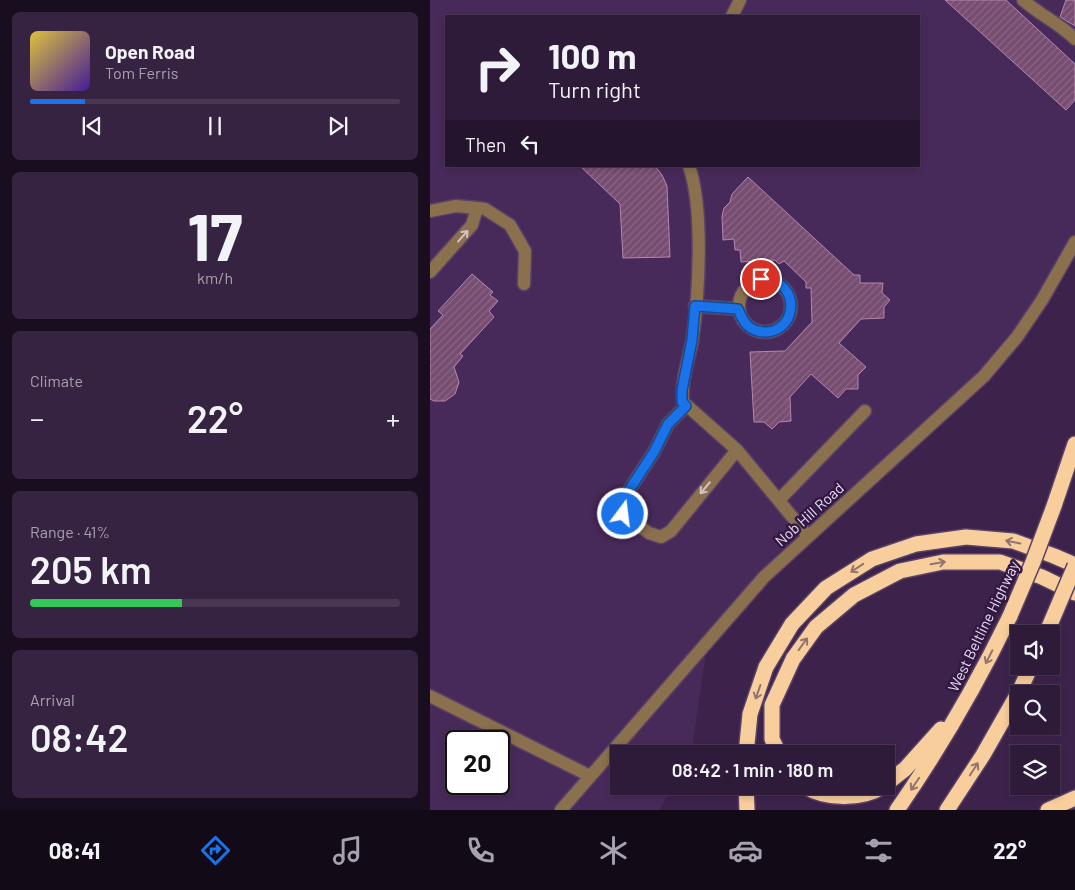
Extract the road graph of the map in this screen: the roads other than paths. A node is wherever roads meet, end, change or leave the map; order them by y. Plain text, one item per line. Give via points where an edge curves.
1 (740, 0) edge
2 (1023, 0) edge
3 (732, 15) edge
4 (1075, 39) edge
5 (690, 167) edge
6 (477, 208) junction
7 (430, 212) edge
8 (1075, 242) edge
9 (430, 272) edge
10 (524, 284) dead end
11 (695, 306) junction
12 (738, 309) junction
13 (686, 406) junction
14 (865, 411) dead end
15 (1075, 444) edge
16 (737, 450) junction
17 (779, 500) junction
18 (808, 536) junction
19 (1075, 566) edge
20 (1075, 594) edge
21 (1050, 625) edge
22 (1027, 675) edge
23 (430, 696) edge
24 (968, 698) junction
25 (747, 745) edge
26 (775, 745) edge
27 (590, 776) junction
28 (895, 777) edge
29 (747, 795) edge
30 (825, 795) edge
31 (859, 795) edge
32 (1075, 798) edge
33 (561, 810) edge
34 (748, 810) edge
35 (897, 810) edge
36 (947, 810) edge
37 (1048, 810) edge

1 - 3 street
2 - 4 street
5 - 11 street via 695,182 698,232
6 - 7 street via 456,206
9 -> 6 street via 472,225
6 - 10 street via 510,225 525,251
8 - 18 street, Nob Hill Road via 1017,337 984,376
11 - 12 street
11 - 13 street via 682,390 682,402
12 - 12 street via 746,325 763,332 781,327 791,312 792,303 778,282 761,279 741,293
13 - 16 street
16 -> 13 street via 671,531 661,537 648,534 623,514 622,501 668,424
14 - 17 street
15 -> 24 highway, West Beltline Highway, bridge via 1033,562 1010,616
16 - 17 street
17 - 18 street
18 - 27 street, Nob Hill Road via 757,584
19 - 21 highway, bridge
19 -> 25 highway via 1013,541 966,537 916,544 872,559 826,588 792,624 766,667 750,714
26 -> 20 highway via 772,705 792,659 816,626 854,595 900,571 943,562 1000,562 1042,577
36 -> 22 highway via 983,755
23 - 27 street
24 - 28 highway
24 -> 35 highway, West Beltline Highway
27 - 33 street, Nob Hill Road
29 - 34 highway
30 - 31 highway
32 - 37 highway

